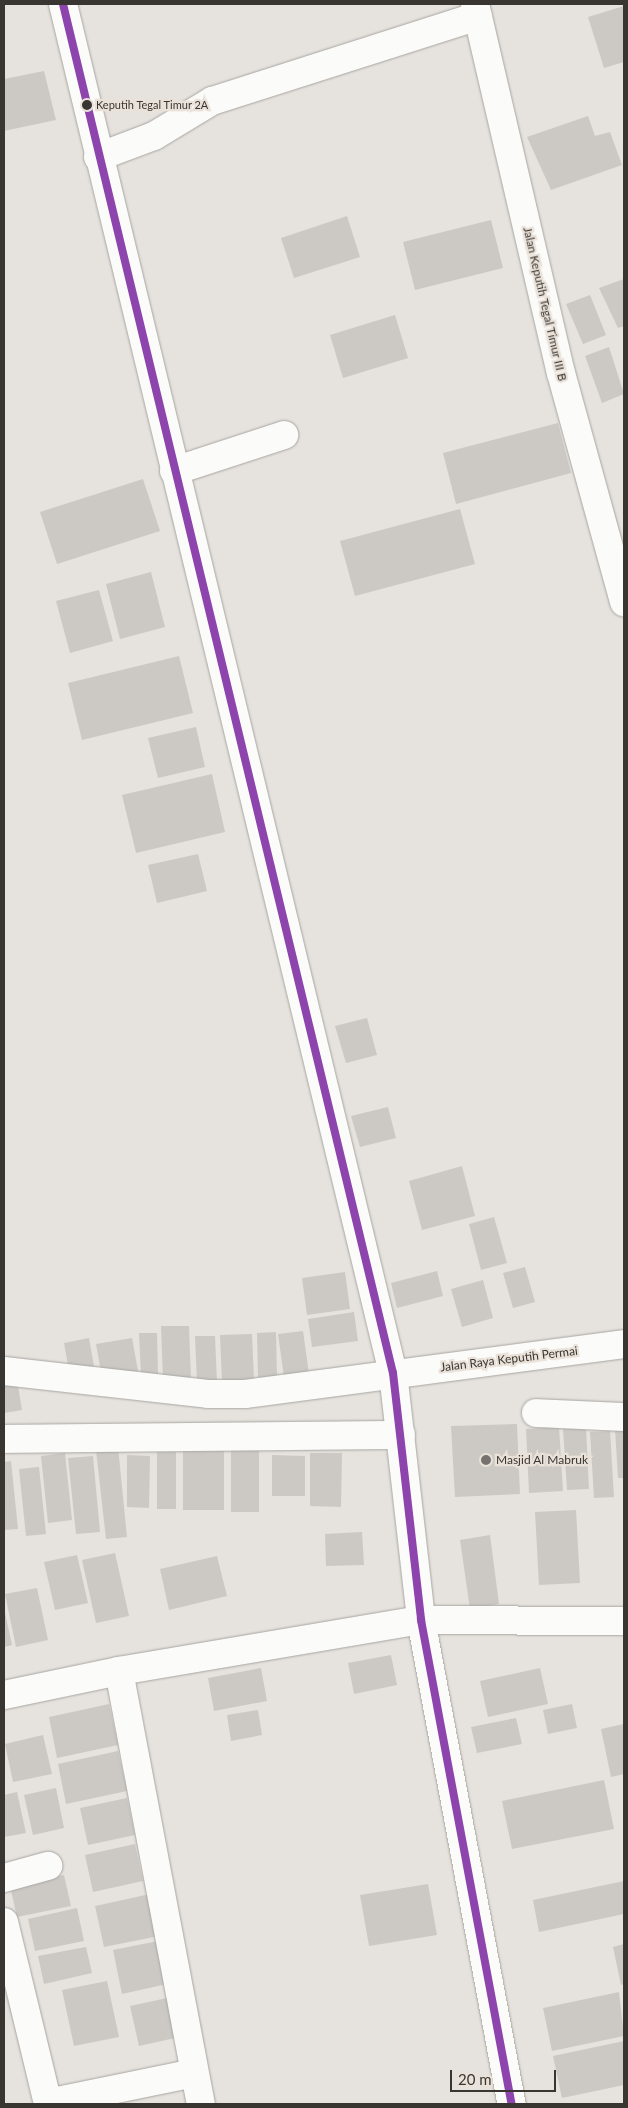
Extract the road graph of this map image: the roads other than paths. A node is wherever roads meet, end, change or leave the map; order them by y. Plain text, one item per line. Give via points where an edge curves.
1 (63, 4) edge
2 (477, 10) edge
3 (98, 157) junction
4 (284, 435) dead end
5 (174, 471) junction
6 (624, 602) edge
7 (624, 1344) edge
8 (4, 1371) edge
9 (393, 1373) junction
10 (536, 1413) dead end
11 (624, 1418) edge
12 (401, 1435) junction
13 (4, 1439) edge
14 (421, 1620) junction
15 (624, 1621) edge
16 (119, 1671) junction
17 (4, 1695) edge
18 (48, 1866) dead end
19 (4, 1878) edge
20 (4, 1922) edge
21 (194, 2073) junction
22 (48, 2104) edge
23 (201, 2104) edge
24 (512, 2104) edge

1 - 3 street
2 - 3 street via 212,101 154,136
2 - 6 street, Jalan Keputih Tegal Timur III B via 561,373
3 - 5 street
4 - 5 street
5 - 9 street
7 - 9 street, Jalan Raya Keputih Permai
8 - 9 street, Jalan Raya Keputih Permai via 208,1394 281,1391
9 - 12 street
10 - 11 street
12 - 13 street
12 - 14 street
14 - 15 street
14 - 16 street
14 - 24 street
16 - 17 street
16 - 21 street
18 - 19 street
20 - 22 street
21 - 22 street
21 - 23 street

